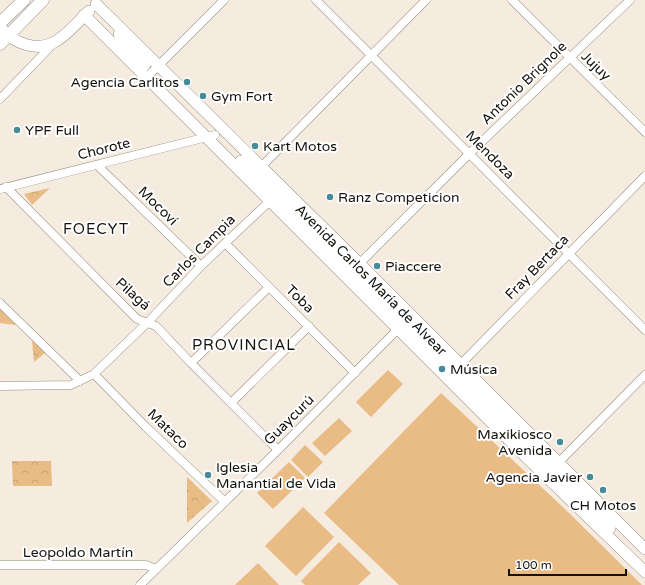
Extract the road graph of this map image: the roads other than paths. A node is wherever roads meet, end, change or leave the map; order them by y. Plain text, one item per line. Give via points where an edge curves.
1 (24, 0) edge
2 (43, 0) edge
3 (224, 0) edge
4 (316, 0) edge
5 (426, 0) edge
6 (512, 0) edge
7 (630, 0) edge
8 (98, 2) edge
9 (84, 15) junction
10 (108, 17) junction
11 (0, 23) edge
12 (94, 25) junction
13 (2, 36) edge
14 (56, 41) junction
15 (128, 47) junction
16 (370, 54) junction
17 (568, 57) junction
18 (153, 72) junction
19 (0, 99) edge
20 (645, 132) edge
21 (211, 136) junction
22 (470, 153) junction
23 (97, 165) junction
24 (261, 167) junction
25 (645, 176) edge
26 (3, 188) edge
27 (276, 195) junction
28 (225, 243) junction
29 (569, 253) junction
30 (200, 266) junction
31 (356, 267) junction
32 (269, 287) junction
33 (0, 303) edge
34 (147, 322) junction
35 (309, 326) junction
36 (401, 326) junction
37 (645, 330) edge
38 (191, 363) junction
39 (454, 371) junction
40 (355, 373) junction
41 (94, 374) junction
42 (645, 375) edge
43 (80, 381) junction
44 (0, 386) edge
45 (231, 403) junction
46 (278, 450) junction
47 (552, 469) junction
48 (225, 502) junction
49 (645, 549) edge
50 (645, 562) edge
51 (0, 565) edge
52 (156, 569) junction
53 (645, 572) edge
54 (140, 585) edge

1 - 11 highway
2 - 13 highway
3 - 18 street
4 - 16 street, Mendoza
5 - 16 street
6 - 17 street, Jujuy
7 - 17 street, Antonio Brignole
8 - 9 main road
8 - 10 main road, Avenida Carlos María de Alvear
9 - 12 main road, Avenida Carlos María de Alvear
9 - 14 main road
10 - 15 main road, Avenida Carlos María de Alvear
10 - 18 main road, Avenida Carlos María de Alvear
12 - 15 main road, Avenida Carlos María de Alvear
12 - 18 main road, Avenida Carlos María de Alvear
13 - 14 main road via 32,46
14 - 19 street
15 - 18 main road, Avenida Carlos María de Alvear
16 - 22 street, Mendoza
16 - 24 street
17 - 20 street, Jujuy
17 - 22 street, Antonio Brignole
18 - 21 main road, Avenida Carlos María de Alvear
18 - 24 main road, Avenida Carlos María de Alvear
21 - 23 street, Chorote
21 - 27 main road, Avenida Carlos María de Alvear
22 - 29 street, Mendoza
22 - 31 street, Antonio Brignole
23 - 26 street, Chorote
23 - 30 street, Mocoví
24 - 27 main road, Avenida Carlos María de Alvear
25 - 29 street, Fray Bertaca
26 - 34 street, Pilagá via 137,319
27 - 28 street, Carlos Campia
27 - 31 main road, Avenida Carlos María de Alvear
27 - 36 main road, Avenida Carlos María de Alvear
28 - 30 street, Carlos Campia
28 - 32 street, Toba
29 - 37 street, Mendoza
29 - 39 street, Fray Bertaca
30 - 34 street, Carlos Campia
31 - 36 main road, Avenida Carlos María de Alvear
31 - 39 main road, Avenida Carlos María de Alvear
32 - 35 street, Toba
32 - 38 street
33 - 43 street
34 - 38 street, Pilagá via 156,326
34 - 41 street, Carlos Campia
35 - 40 street, Toba
35 - 45 street
36 - 39 main road, Avenida Carlos María de Alvear
36 - 40 street, Guaycurú
38 - 45 street, Pilagá
39 - 47 main road, Avenida Carlos María de Alvear
39 - 47 main road, Avenida Carlos María de Alvear
40 - 46 street, Guaycurú
41 - 43 street, Carlos Campia
41 - 48 street, Mataco
42 - 47 street
43 - 44 street, Carlos Campia via 55,386
45 - 46 street, Pilagá
46 - 48 street, Guaycurú
47 - 49 main road, Avenida Carlos María de Alvear
47 - 50 main road, Avenida Carlos María de Alvear
47 - 53 main road, Avenida Carlos María de Alvear
48 - 52 street, Guaycurú
51 - 52 street, Leopoldo Martín via 146,565
52 - 54 street, Guaycurú

